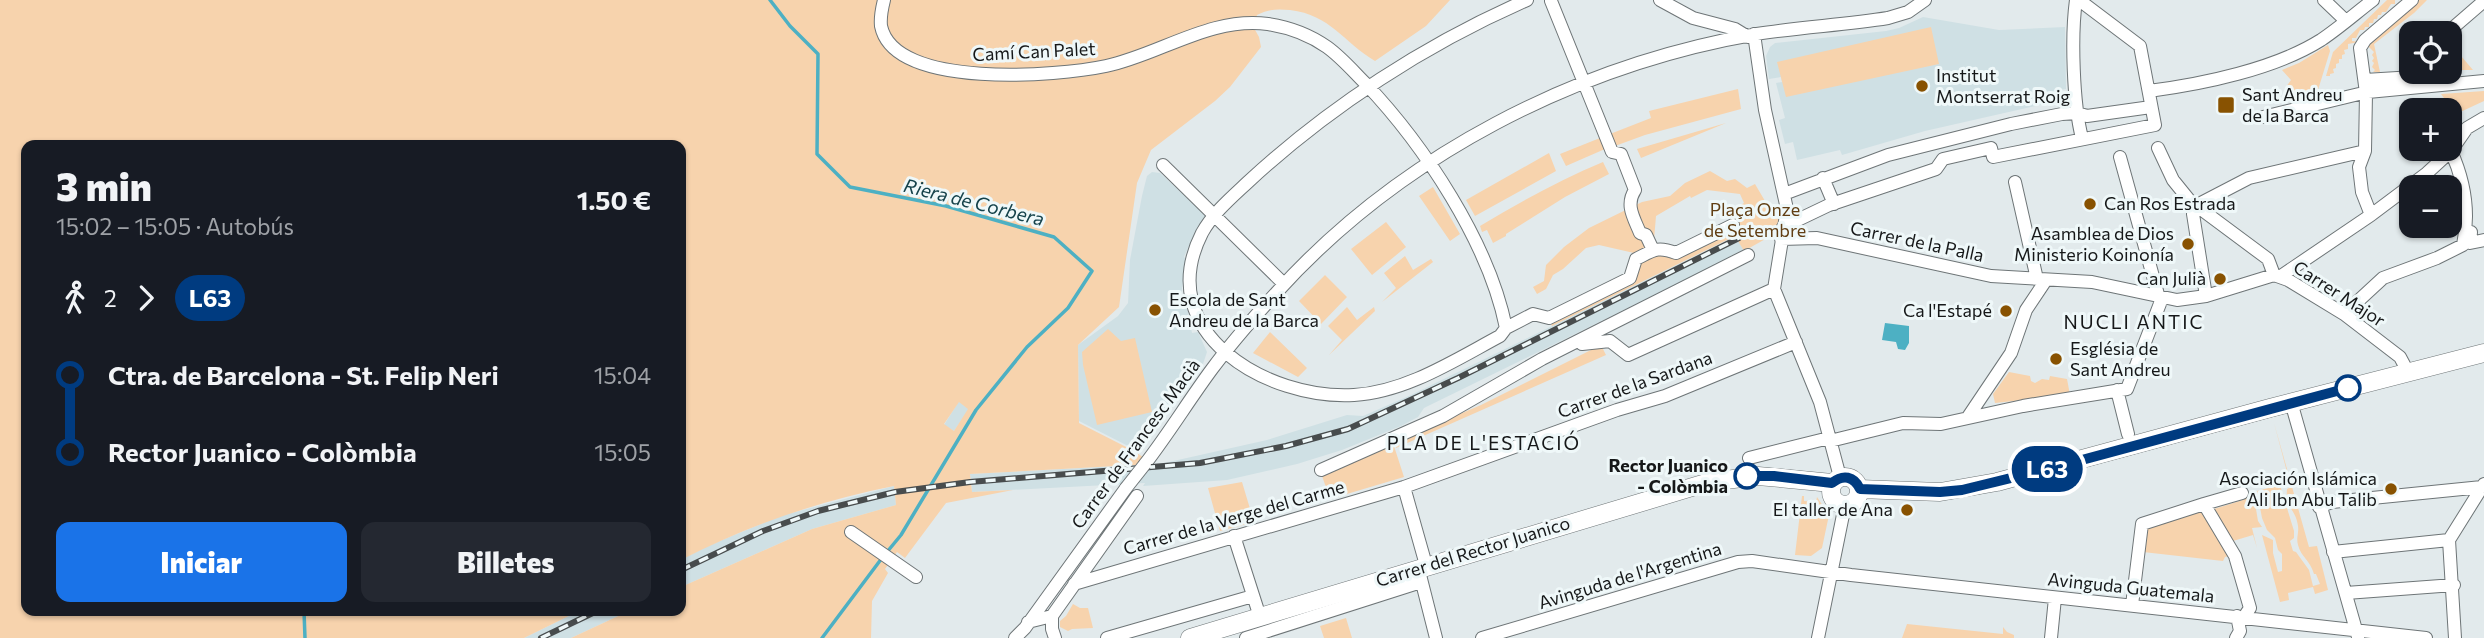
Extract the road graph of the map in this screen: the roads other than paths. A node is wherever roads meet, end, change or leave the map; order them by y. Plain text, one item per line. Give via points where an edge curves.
1 (884, 0) edge
2 (1527, 0) edge
3 (1660, 0) edge
4 (1925, 0) edge
5 (2324, 0) edge
6 (2373, 0) edge
7 (2412, 0) edge
8 (1551, 1) edge
9 (2484, 1) edge
10 (2079, 5) edge
11 (1702, 21) junction
12 (2346, 21) junction
13 (2461, 21) edge
14 (1751, 36) junction
15 (1710, 44) junction
16 (2484, 81) edge
17 (2399, 82) edge
18 (1584, 83) junction
19 (1369, 88) junction
20 (2365, 90) junction
21 (2150, 91) junction
22 (2151, 107) junction
23 (2077, 113) junction
24 (2263, 117) dead end
25 (2484, 120) edge
26 (2462, 135) edge
27 (2082, 138) junction
28 (2158, 148) dead end
29 (2365, 151) junction
30 (2120, 157) dead end
31 (2440, 161) edge
32 (2455, 161) edge
33 (1429, 162) junction
34 (1163, 165) dead end
35 (1823, 178) junction
36 (2015, 182) dead end
37 (1784, 194) junction
38 (1834, 204) junction
39 (2197, 205) junction
40 (1214, 216) junction
41 (2366, 218) junction
42 (1733, 225) dead end
43 (1782, 233) junction
44 (2484, 240) edge
45 (2463, 245) junction
46 (1653, 250) junction
47 (2484, 250) edge
48 (1748, 255) dead end
49 (2278, 276) junction
50 (2041, 279) junction
51 (1284, 284) junction
52 (1774, 289) junction
53 (2206, 296) junction
54 (2161, 298) junction
55 (2344, 314) junction
56 (1506, 328) junction
57 (1796, 342) junction
58 (1225, 353) junction
59 (2484, 353) edge
60 (1542, 359) junction
61 (2408, 372) junction
62 (2117, 390) junction
63 (2291, 402) junction
64 (1968, 417) junction
65 (2128, 434) dead end
66 (1830, 439) junction
67 (1749, 458) dead end
68 (1321, 470) dead end
69 (1836, 480) junction
70 (2483, 486) edge
71 (1404, 487) junction
72 (1860, 489) junction
73 (1132, 492) junction
74 (2242, 493) dead end
75 (1844, 505) junction
76 (2204, 505) junction
77 (2319, 507) junction
78 (851, 532) dead end
79 (1234, 536) junction
80 (2449, 540) junction
81 (2333, 552) junction
82 (1422, 572) junction
83 (1832, 572) junction
84 (916, 577) dead end
85 (1074, 584) junction
86 (2454, 585) junction
87 (2346, 593) junction
88 (1253, 596) junction
89 (2055, 598) junction
90 (2132, 605) junction
91 (2351, 612) junction
92 (1052, 616) junction
93 (2240, 617) junction
94 (1026, 629) edge
95 (2341, 629) junction
96 (1261, 630) edge
97 (2357, 635) edge
98 (1015, 638) edge
99 (1055, 638) edge
100 (1107, 638) edge
101 (1190, 638) edge
102 (1246, 638) edge
103 (1437, 638) edge
104 (1482, 638) edge
105 (1818, 638) edge
106 (2050, 638) edge
107 (2236, 638) edge
108 (2426, 638) edge
109 (2455, 638) edge

1 - 19 street, Camí Can Palet via 882,29 890,43 902,54 936,68 980,75 1104,67 1227,25 1268,24 1319,42
2 - 19 street via 1451,38
3 - 11 street
4 - 14 street, Carrer de Francesc Macià via 1888,18
5 - 12 street
6 - 12 street
7 - 20 street via 2363,42
8 - 18 street
9 - 13 street
10 - 21 street via 2140,46
10 - 23 street
11 - 14 street
11 - 15 street via 1713,29
12 - 21 street via 2297,52 2261,67
14 - 15 street, Carrer de Francesc Macià
14 - 37 street
15 - 18 street, Carrer de Francesc Macià
16 - 20 street
17 - 20 street
18 - 33 street, Carrer de Francesc Macià
18 - 46 street via 1612,152 1621,154 1635,190 1630,208
19 - 33 street, Camí Can Palet
19 - 40 street via 1260,171
20 - 24 street
20 - 29 street
21 - 22 street
22 - 23 street via 2087,116
22 - 27 street via 2155,125
23 - 27 street
23 - 35 street via 2011,124 1888,155
25 - 26 street via 2480,118
25 - 44 street via 2455,156 2466,189 2470,243
27 - 38 street via 1993,157 1991,148 1942,159 1937,169
28 - 39 street via 2173,180
29 - 39 street via 2249,177
29 - 41 street via 2358,167
30 - 54 street
31 - 41 street
32 - 45 street via 2468,219
33 - 51 street, Carrer de Francesc Macià via 1361,213
33 - 56 street, Camí Can Palet via 1468,227
34 - 40 street
35 - 37 street
35 - 38 street
36 - 50 street
37 - 43 street via 1787,209
38 - 43 street
39 - 49 street via 2268,259
39 - 53 street via 2193,214
40 - 51 street
40 - 58 street via 1194,257 1191,292 1203,327
41 - 49 street
42 - 46 street via 1676,253
43 - 50 street, Carrer de la Palla via 1991,276
43 - 52 street
45 - 47 street
45 - 55 street via 2383,278
46 - 56 street via 1636,260 1630,278 1549,318 1533,314
48 - 60 street
49 - 53 street, Carrer Major
49 - 55 street, Carrer Major
50 - 54 street, Carrer de la Palla via 2092,282
50 - 64 street via 2011,353
51 - 58 street, Carrer de Francesc Macià
52 - 57 street
52 - 60 street via 1628,355 1609,341 1588,342
53 - 54 street, Carrer Major
54 - 62 street via 2129,387
55 - 61 street, Carrer Major via 2400,357
56 - 58 street via 1490,342 1397,387 1354,395 1314,393 1276,383
57 - 66 street
57 - 71 street, Carrer de la Sardana via 1665,396
58 - 73 street, Carrer de Francesc Macià, bridge via 1145,464
59 - 61 main road
60 - 68 street via 1443,415
61 - 63 main road
62 - 64 street
62 - 65 street
63 - 72 main road via 1962,490
63 - 77 street
64 - 66 street via 1941,424 1903,423
66 - 67 street
66 - 69 street
69 - 72 main road via 1853,479
69 - 75 main road via 1831,495
69 - 82 main road, Carrer del Rector Juanico via 1758,476 1709,482
70 - 77 street
70 - 80 street
71 - 79 street, Carrer de la Verge del Carme
71 - 82 street
72 - 75 main road via 1854,502
73 - 85 street, Carrer de Francesc Macià
73 - 94 street, Carrer de Francesc Macià
74 - 76 street
75 - 83 street
76 - 90 street via 2141,524
76 - 93 street via 2235,556 2250,608
77 - 81 street
78 - 84 street
79 - 85 street, Carrer de la Verge del Carme
79 - 88 street
80 - 81 street
80 - 86 street
81 - 87 street
82 - 96 main road, Carrer del Rector Juanico
82 - 103 street
83 - 89 street, Avinguda Guatemala
83 - 104 street, Avinguda de l'Argentina via 1738,562
83 - 105 street
85 - 92 street, Carrer de Francesc Macià
86 - 87 street
86 - 109 street
87 - 91 street
88 - 96 street
88 - 100 street
89 - 90 street, Avinguda Guatemala
89 - 106 street
90 - 93 street, Avinguda Guatemala
91 - 95 street
91 - 97 street
92 - 94 street
92 - 99 street
93 - 95 street, Avinguda Guatemala
93 - 107 street
94 - 98 street, Carrer de Francesc Macià
95 - 97 street, Avinguda Guatemala
96 - 101 main road, Carrer del Rector Juanico
96 - 102 street, Carrer del Rector Juanico
97 - 108 street, Avinguda Guatemala

